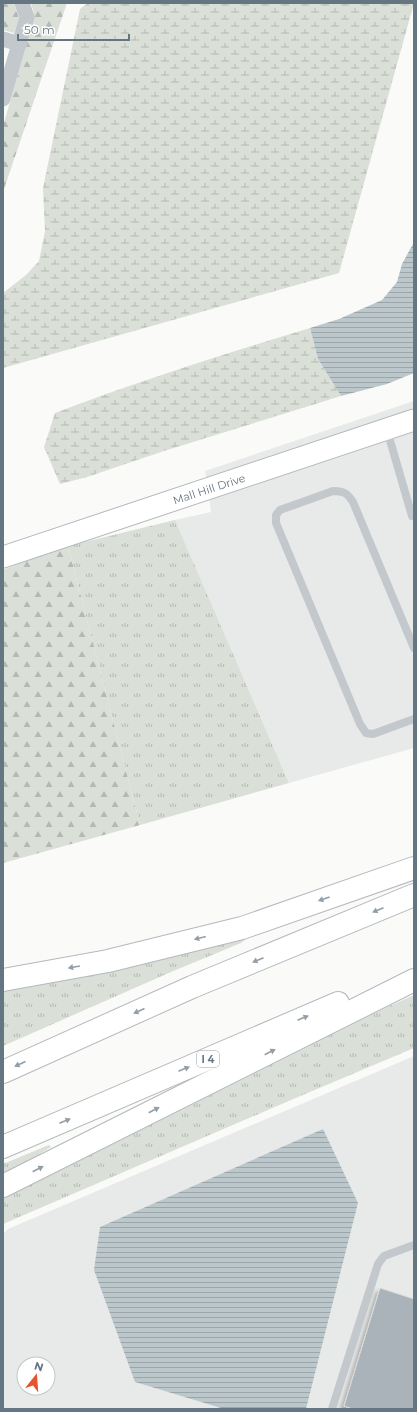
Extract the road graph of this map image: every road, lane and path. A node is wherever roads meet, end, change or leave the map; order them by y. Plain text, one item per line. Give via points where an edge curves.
1 (22, 3) edge
2 (3, 39) edge
3 (19, 44) junction
4 (3, 99) edge
5 (414, 420) edge
6 (387, 429) junction
7 (413, 517) edge
8 (3, 557) edge
9 (414, 648) edge
10 (414, 719) edge
11 (414, 868) edge
12 (414, 895) edge
13 (414, 970) edge
14 (3, 980) edge
15 (414, 980) edge
16 (3, 1072) edge
17 (3, 1147) edge
18 (3, 1186) edge
19 (414, 1245) edge
20 (332, 1409) edge

1 - 3 street via 27,17
2 - 3 street
3 - 4 street
5 - 6 street, Mall Hill Drive
6 - 7 lane
6 - 8 street, Mall Hill Drive
9 - 10 lane via 348,494 333,491 280,510 276,515 276,523 360,724 366,733 373,734
11 -> 14 highway via 242,928 108,961
12 -> 16 highway via 192,987
17 -> 13 highway, I 4
18 -> 15 highway
19 - 20 lane via 384,1256 378,1264

